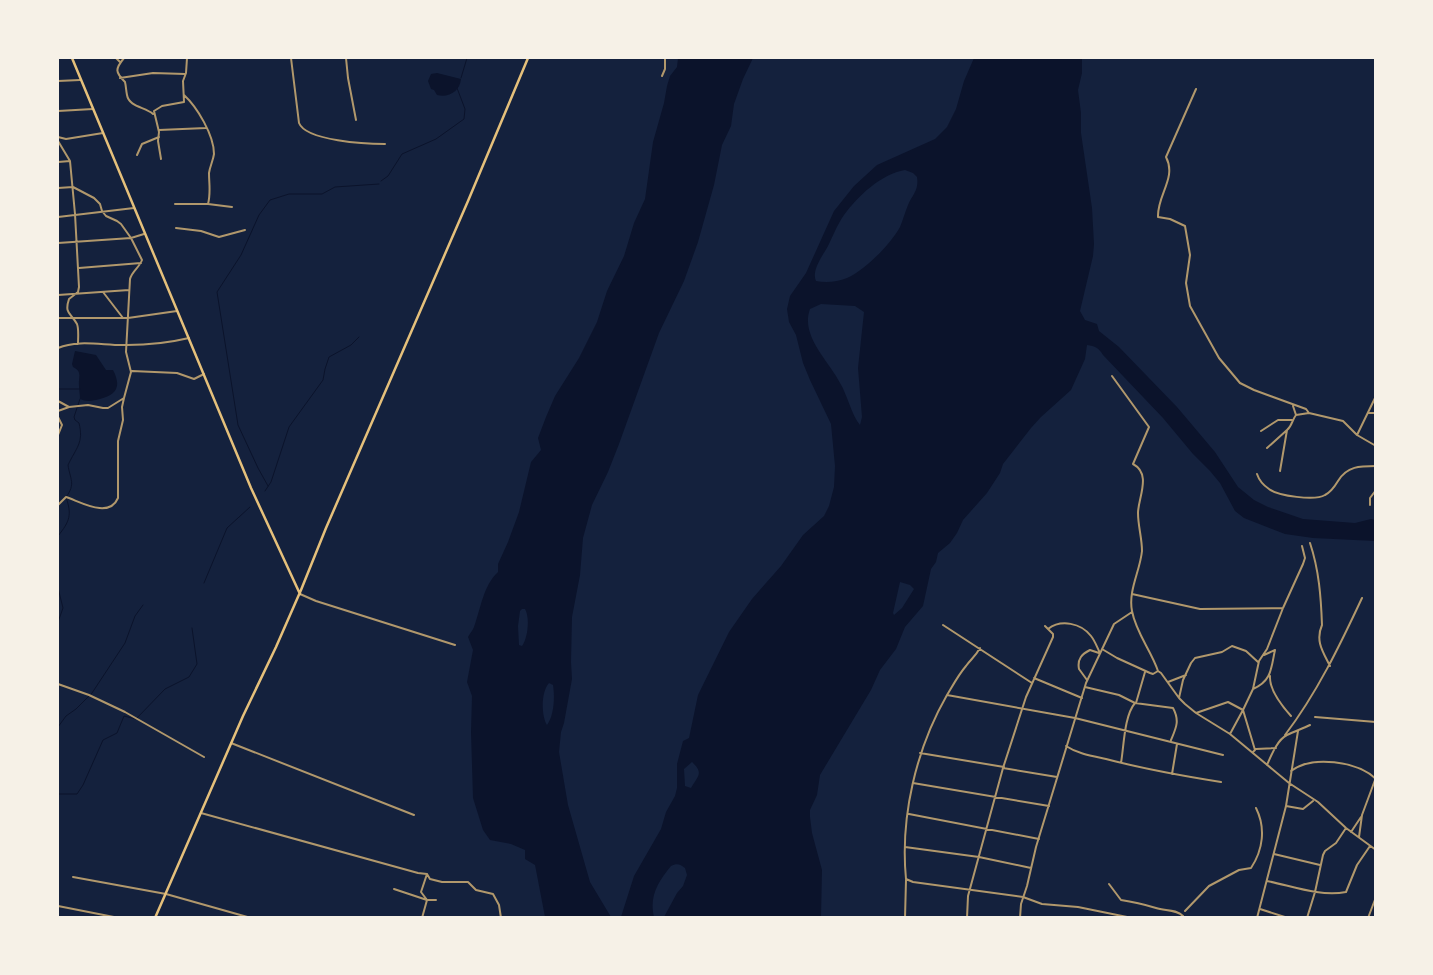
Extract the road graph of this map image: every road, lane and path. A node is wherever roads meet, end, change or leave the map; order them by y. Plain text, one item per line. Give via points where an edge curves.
1 (72, 58) edge
2 (116, 58) edge
3 (124, 58) edge
4 (187, 58) edge
5 (291, 58) edge
6 (346, 58) edge
7 (528, 58) edge
8 (665, 58) edge
9 (120, 62) junction
10 (185, 74) junction
11 (662, 76) dead end
12 (120, 78) junction
13 (81, 80) junction
14 (58, 81) edge
15 (1196, 89) dead end
16 (184, 95) junction
17 (156, 108) junction
18 (94, 109) junction
19 (146, 109) junction
20 (58, 111) edge
21 (155, 115) junction
22 (356, 120) dead end
23 (206, 128) junction
24 (159, 130) junction
25 (103, 133) junction
26 (159, 137) junction
27 (58, 139) edge
28 (385, 144) dead end
29 (137, 155) dead end
30 (161, 159) dead end
31 (70, 161) junction
32 (58, 162) edge
33 (73, 187) junction
34 (58, 188) edge
35 (175, 204) dead end
36 (208, 204) junction
37 (232, 207) dead end
38 (134, 208) junction
39 (102, 211) junction
40 (75, 214) junction
41 (58, 217) edge
42 (176, 228) dead end
43 (244, 230) dead end
44 (145, 234) junction
45 (131, 238) junction
46 (77, 242) junction
47 (58, 244) edge
48 (141, 263) junction
49 (78, 268) junction
50 (129, 290) junction
51 (103, 292) junction
52 (74, 294) junction
53 (58, 295) edge
54 (177, 311) junction
55 (58, 318) edge
56 (72, 318) junction
57 (123, 318) junction
58 (128, 318) junction
59 (189, 338) junction
60 (78, 344) junction
61 (126, 345) junction
62 (58, 348) edge
63 (131, 371) junction
64 (204, 374) junction
65 (1112, 376) dead end
66 (1376, 396) edge
67 (124, 398) junction
68 (58, 402) edge
69 (1293, 405) junction
70 (69, 407) junction
71 (58, 411) edge
72 (1309, 413) junction
73 (1368, 413) junction
74 (1376, 414) edge
75 (1296, 415) junction
76 (58, 417) edge
77 (1292, 420) junction
78 (1287, 430) junction
79 (1261, 431) dead end
80 (58, 435) edge
81 (1357, 435) junction
82 (1376, 446) edge
83 (1267, 448) dead end
84 (1376, 466) edge
85 (1280, 471) dead end
86 (1257, 474) dead end
87 (1376, 490) edge
88 (58, 505) edge
89 (1370, 505) dead end
90 (1310, 543) dead end
91 (1302, 546) dead end
92 (300, 594) junction
93 (1132, 594) junction
94 (1362, 598) dead end
95 (1283, 608) junction
96 (1132, 612) junction
97 (943, 625) dead end
98 (1045, 626) dead end
99 (1048, 629) junction
100 (455, 645) dead end
101 (980, 648) junction
102 (1101, 649) junction
103 (1100, 653) junction
104 (1264, 655) junction
105 (1258, 663) junction
106 (1330, 666) junction
107 (1145, 671) junction
108 (1158, 671) junction
109 (1186, 675) junction
110 (1270, 676) junction
111 (1034, 678) junction
112 (1087, 680) junction
113 (1168, 682) junction
114 (1032, 683) junction
115 (58, 684) edge
116 (1085, 687) junction
117 (1253, 689) junction
118 (947, 695) junction
119 (1082, 698) junction
120 (1179, 698) junction
121 (1136, 703) junction
122 (1022, 708) junction
123 (1243, 710) junction
124 (1196, 713) junction
125 (1292, 716) dead end
126 (1315, 716) dead end
127 (1075, 718) junction
128 (1376, 722) edge
129 (1310, 725) dead end
130 (1298, 731) junction
131 (1126, 732) junction
132 (1230, 734) junction
133 (1286, 735) junction
134 (1171, 741) junction
135 (232, 743) junction
136 (1177, 743) junction
137 (1065, 746) junction
138 (1276, 748) junction
139 (1254, 751) junction
140 (920, 753) junction
141 (1223, 755) dead end
142 (204, 757) dead end
143 (1121, 763) junction
144 (1267, 765) junction
145 (1004, 768) junction
146 (1291, 771) junction
147 (1172, 774) junction
148 (1057, 776) junction
149 (1376, 779) edge
150 (1221, 782) dead end
151 (913, 783) junction
152 (1289, 783) junction
153 (996, 797) junction
154 (1313, 800) junction
155 (1048, 806) junction
156 (1286, 806) junction
157 (1256, 808) dead end
158 (200, 813) junction
159 (908, 814) junction
160 (414, 815) dead end
161 (1362, 816) junction
162 (1346, 828) junction
163 (987, 829) junction
164 (1351, 832) junction
165 (1359, 837) junction
166 (1039, 839) junction
167 (1370, 846) junction
168 (905, 847) junction
169 (1376, 850) edge
170 (1273, 853) junction
171 (978, 857) junction
172 (1320, 865) junction
173 (1031, 868) junction
174 (427, 874) junction
175 (72, 877) dead end
176 (906, 879) junction
177 (1266, 881) junction
178 (1110, 884) dead end
179 (394, 888) dead end
180 (970, 889) junction
181 (1315, 892) junction
182 (166, 894) junction
183 (1376, 896) edge
184 (1023, 897) junction
185 (427, 900) junction
186 (436, 900) dead end
187 (58, 906) edge
188 (1260, 910) junction
189 (1185, 911) dead end
190 (1183, 916) dead end
191 (967, 917) edge
192 (119, 918) edge
193 (155, 918) edge
194 (251, 918) edge
195 (422, 918) edge
196 (501, 918) edge
197 (905, 918) edge
198 (1020, 918) edge
199 (1132, 918) edge
200 (1258, 918) edge
201 (1288, 918) edge
202 (1307, 918) edge
203 (1368, 918) edge

1 - 13 main road
2 - 9 street
3 - 9 street
4 - 10 street
5 - 28 street via 299,123 303,130 333,140
6 - 22 street
7 - 92 main road
8 - 11 street
9 - 12 street via 117,68
10 - 12 street via 154,73
10 - 16 street
12 - 19 street via 125,82 129,101
13 - 14 street
13 - 18 main road
15 - 69 street via 1166,157 1171,176 1162,196 1158,217 1185,226 1190,255 1186,283 1190,306 1219,358 1240,383
16 - 17 street via 184,103
16 - 23 street via 195,106
17 - 19 street
17 - 21 street
18 - 20 street
18 - 25 main road
19 - 21 street
21 - 24 street
23 - 24 street
23 - 36 street via 214,150
24 - 26 street
25 - 27 street
25 - 38 main road
26 - 29 street via 142,144
26 - 30 street
27 - 31 street
31 - 32 street
31 - 33 street
33 - 34 street
33 - 39 street via 94,198
33 - 40 street
35 - 36 street
36 - 37 street
38 - 39 street
38 - 44 main road
39 - 40 street
39 - 45 street via 117,220
40 - 41 street
40 - 46 street
42 - 43 street via 219,237
44 - 45 street
44 - 54 main road
45 - 46 street
45 - 48 street via 141,256
46 - 47 street
46 - 49 street
48 - 49 street
48 - 50 street via 132,272
49 - 52 street via 79,290
50 - 51 street
50 - 58 street
51 - 52 street
51 - 57 street
52 - 53 street
52 - 56 street via 67,304
54 - 58 street
54 - 59 main road
55 - 56 street
56 - 57 street
56 - 60 street via 78,325
57 - 58 street
58 - 61 street
59 - 61 street via 168,343
59 - 64 main road
60 - 61 street
60 - 62 street
61 - 63 street
63 - 64 street via 177,373 194,379
63 - 67 street
64 - 92 main road via 254,495
65 - 93 street via 1150,427 1133,464 1139,468 1143,485 1138,510 1142,549
66 - 73 street
67 - 70 street via 106,408 88,405
67 - 88 street via 118,441 116,504 110,508 99,508 66,497
68 - 70 street
69 - 72 street
69 - 75 street
70 - 71 street
72 - 75 street
72 - 81 street via 1343,421
73 - 74 street
73 - 81 street
75 - 77 street
76 - 80 street via 62,425
77 - 78 street
77 - 79 street via 1278,420
78 - 83 street
78 - 85 street
81 - 82 street
84 - 86 street via 1350,469 1331,491 1316,498 1270,490
87 - 89 street via 1370,498
90 - 106 street via 1319,573 1322,625 1319,644
91 - 95 street via 1305,558
92 - 100 street
92 - 135 main road
93 - 95 street via 1200,609
93 - 96 street
94 - 106 street
95 - 104 street
96 - 102 street via 1114,624
96 - 108 street
97 - 101 street
98 - 99 street
99 - 103 street via 1068,622 1090,634
99 - 111 street via 1053,637
101 - 114 street
101 - 118 street
102 - 103 street
102 - 107 street
103 - 112 street
103 - 112 street via 1090,650 1080,659 1079,669
104 - 105 street
104 - 110 street via 1275,650
105 - 109 street via 1246,651 1232,646 1222,652 1195,658
105 - 117 street
106 - 133 street
107 - 108 street via 1153,674
107 - 121 street
108 - 113 street
109 - 113 street
109 - 120 street
110 - 117 street
110 - 125 street via 1276,696
111 - 114 street
111 - 119 street
112 - 116 street
113 - 120 street
114 - 122 street
115 - 142 street via 125,712
116 - 119 street
116 - 121 street via 1119,695
117 - 123 street
118 - 122 street
118 - 140 street
119 - 127 street
120 - 124 street
121 - 131 street via 1130,712
121 - 134 street via 1173,708 1177,716
122 - 127 street
122 - 145 street
123 - 124 street via 1228,702
123 - 132 street
123 - 139 street
124 - 132 street
126 - 128 street
127 - 131 street
127 - 137 street
129 - 130 street
130 - 133 street
130 - 146 street
131 - 134 street
131 - 143 street
132 - 139 street
133 - 138 street
134 - 136 street
135 - 158 main road
135 - 160 street
136 - 141 street
136 - 147 street
137 - 143 street
137 - 148 street
138 - 139 street
138 - 144 street
139 - 144 street
140 - 145 street
140 - 151 street
143 - 147 street
144 - 152 street
145 - 148 street
145 - 153 street
146 - 149 street via 1310,762 1334,763 1358,767
146 - 152 street
147 - 150 street
148 - 155 street
149 - 161 street
151 - 153 street
151 - 159 street
152 - 154 street
152 - 156 street
153 - 155 street
153 - 163 street
154 - 156 street via 1303,809
154 - 162 street
155 - 166 street
156 - 170 street
157 - 189 street via 1262,836 1254,864 1250,869 1239,870 1209,886
158 - 174 street
158 - 182 main road
159 - 163 street
159 - 168 street
161 - 164 street
161 - 165 street
162 - 164 street
162 - 172 street via 1336,843 1325,851
163 - 166 street
163 - 171 street
164 - 165 street
165 - 167 street
166 - 173 street
167 - 169 street
167 - 181 street via 1357,865 1346,892
168 - 171 street
168 - 176 street
170 - 172 street
170 - 177 street
171 - 173 street
171 - 180 street
172 - 181 street
173 - 184 street
174 - 185 street via 421,892
174 - 196 street via 437,882 468,882 476,890 494,894
175 - 182 street
176 - 180 street
176 - 197 street
177 - 181 street
177 - 188 street
178 - 190 street via 1122,900 1179,912
179 - 185 street
180 - 184 street
180 - 191 street
181 - 202 street
182 - 193 main road
182 - 194 street
183 - 203 street
184 - 198 street
184 - 199 street via 1042,904 1078,907
185 - 186 street
185 - 195 street
187 - 192 street
188 - 200 street
188 - 201 street

